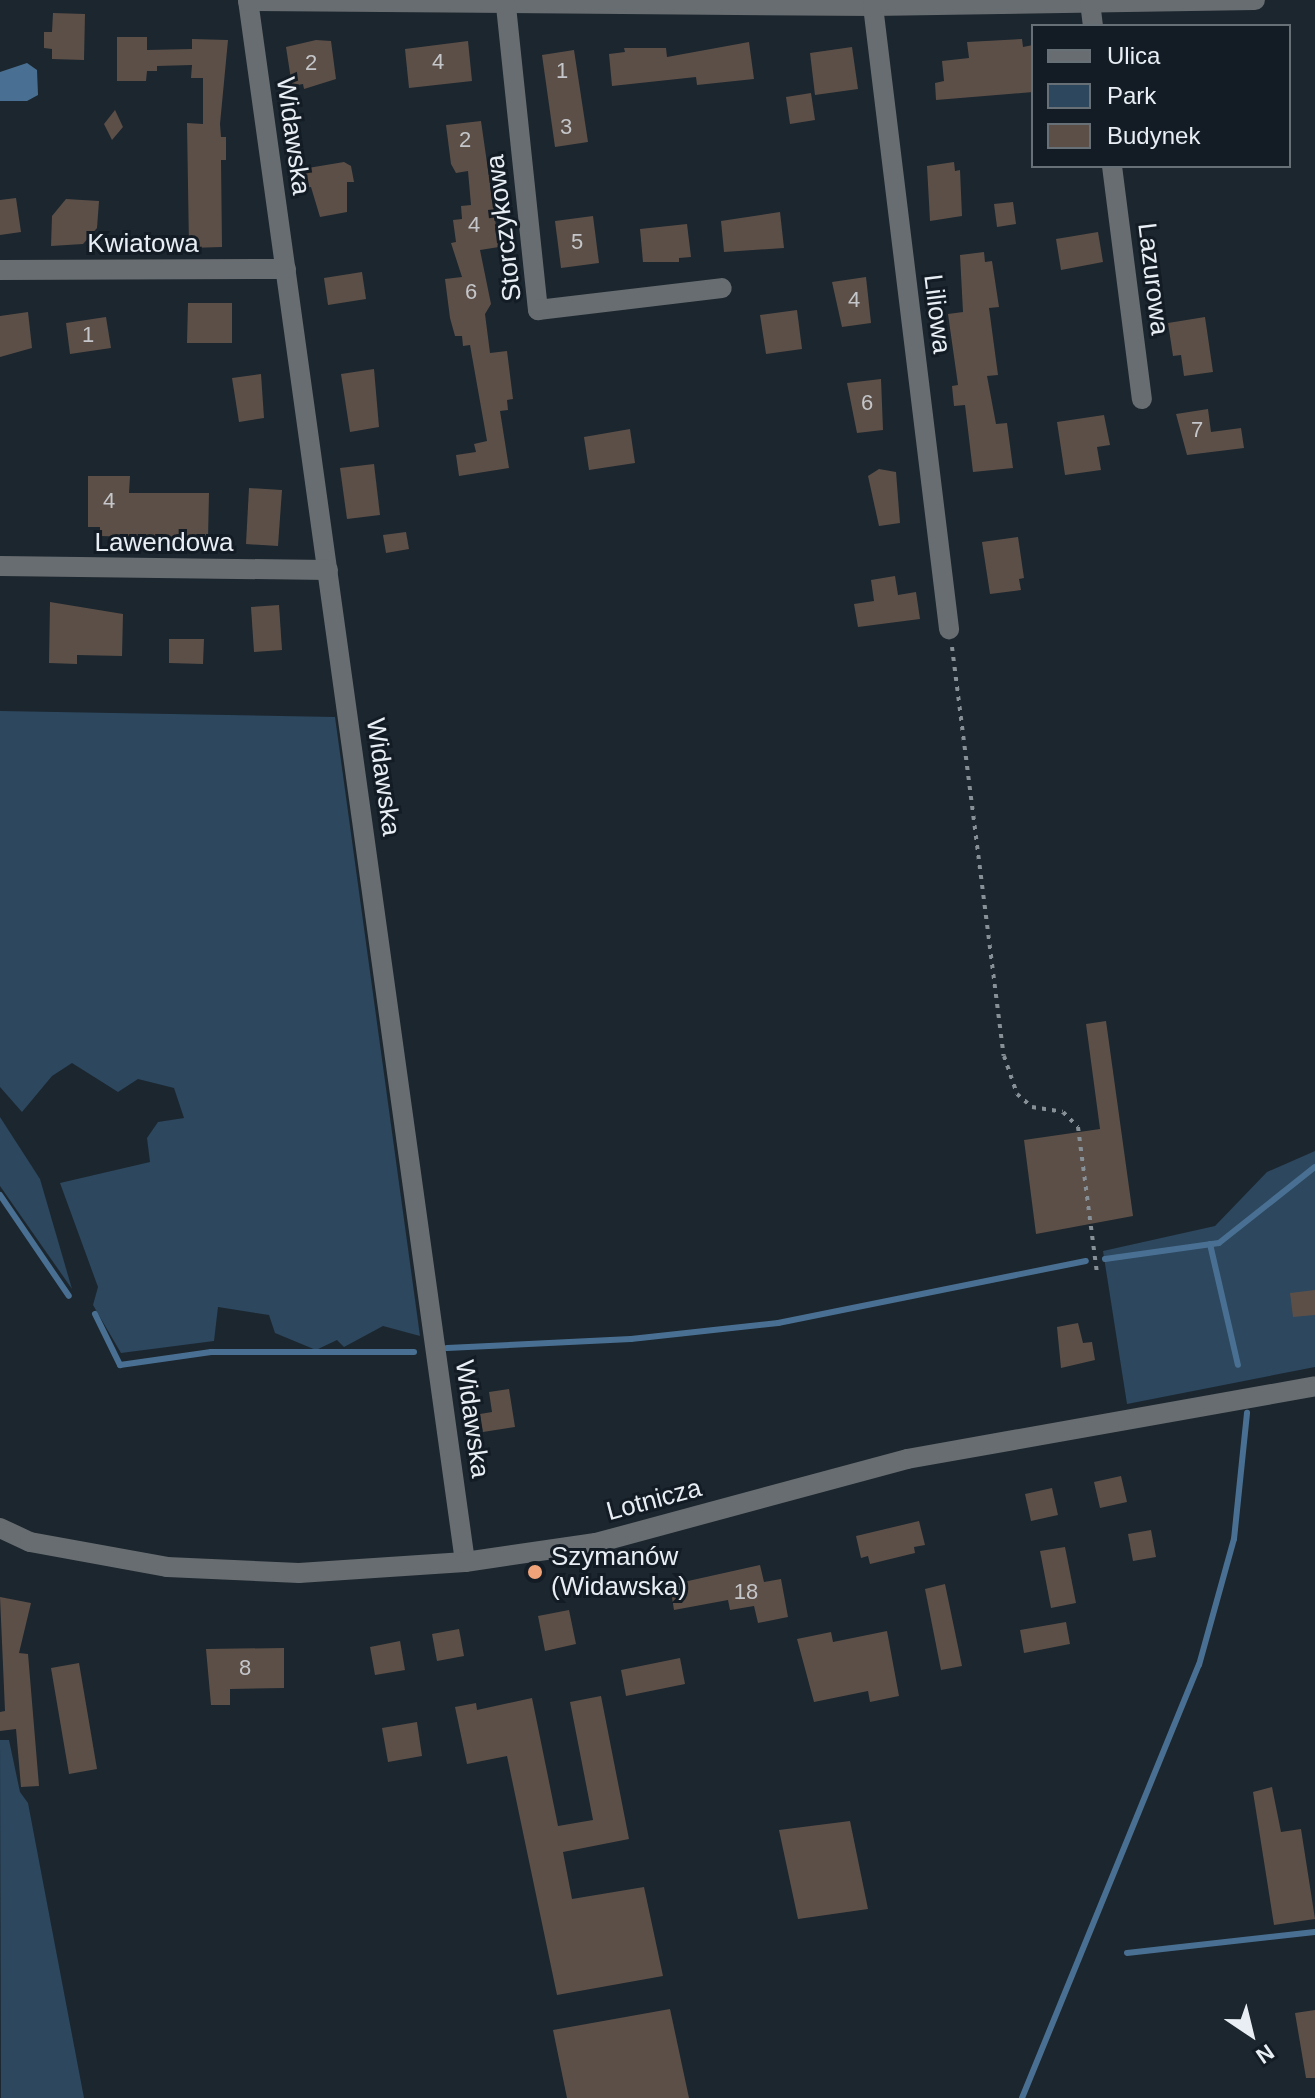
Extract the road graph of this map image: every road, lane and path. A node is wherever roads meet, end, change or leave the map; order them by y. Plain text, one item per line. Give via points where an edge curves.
1 (248, 0) edge
2 (1255, 0) edge
3 (1058, 1) edge
4 (1090, 2) edge
5 (506, 6) junction
6 (873, 6) junction
7 (1093, 24) edge
8 (1112, 168) edge
9 (286, 269) junction
10 (0, 270) edge
11 (722, 288) dead end
12 (1142, 399) dead end
13 (0, 566) edge
14 (328, 570) junction
15 (949, 629) joint
16 (1097, 1273) dead end
17 (1315, 1386) edge
18 (0, 1528) edge
19 (465, 1562) junction

1 - 5 street
1 - 9 street, Widawska
2 - 4 street
3 - 4 street
3 - 6 street
4 - 7 street
5 - 6 street
5 - 11 street, Storczykowa via 538,310
6 - 15 street, Liliowa
8 - 12 street, Lazurowa
9 - 10 street, Kwiatowa
9 - 14 street, Widawska
13 - 14 street, Lawendowa
14 - 19 street, Widawska
15 - 16 path via 1004,1056 1017,1094 1032,1107 1063,1112 1078,1127
17 - 19 street, Lotnicza via 907,1459 596,1543
18 - 19 street, Lotnicza via 30,1542 167,1567 299,1573

